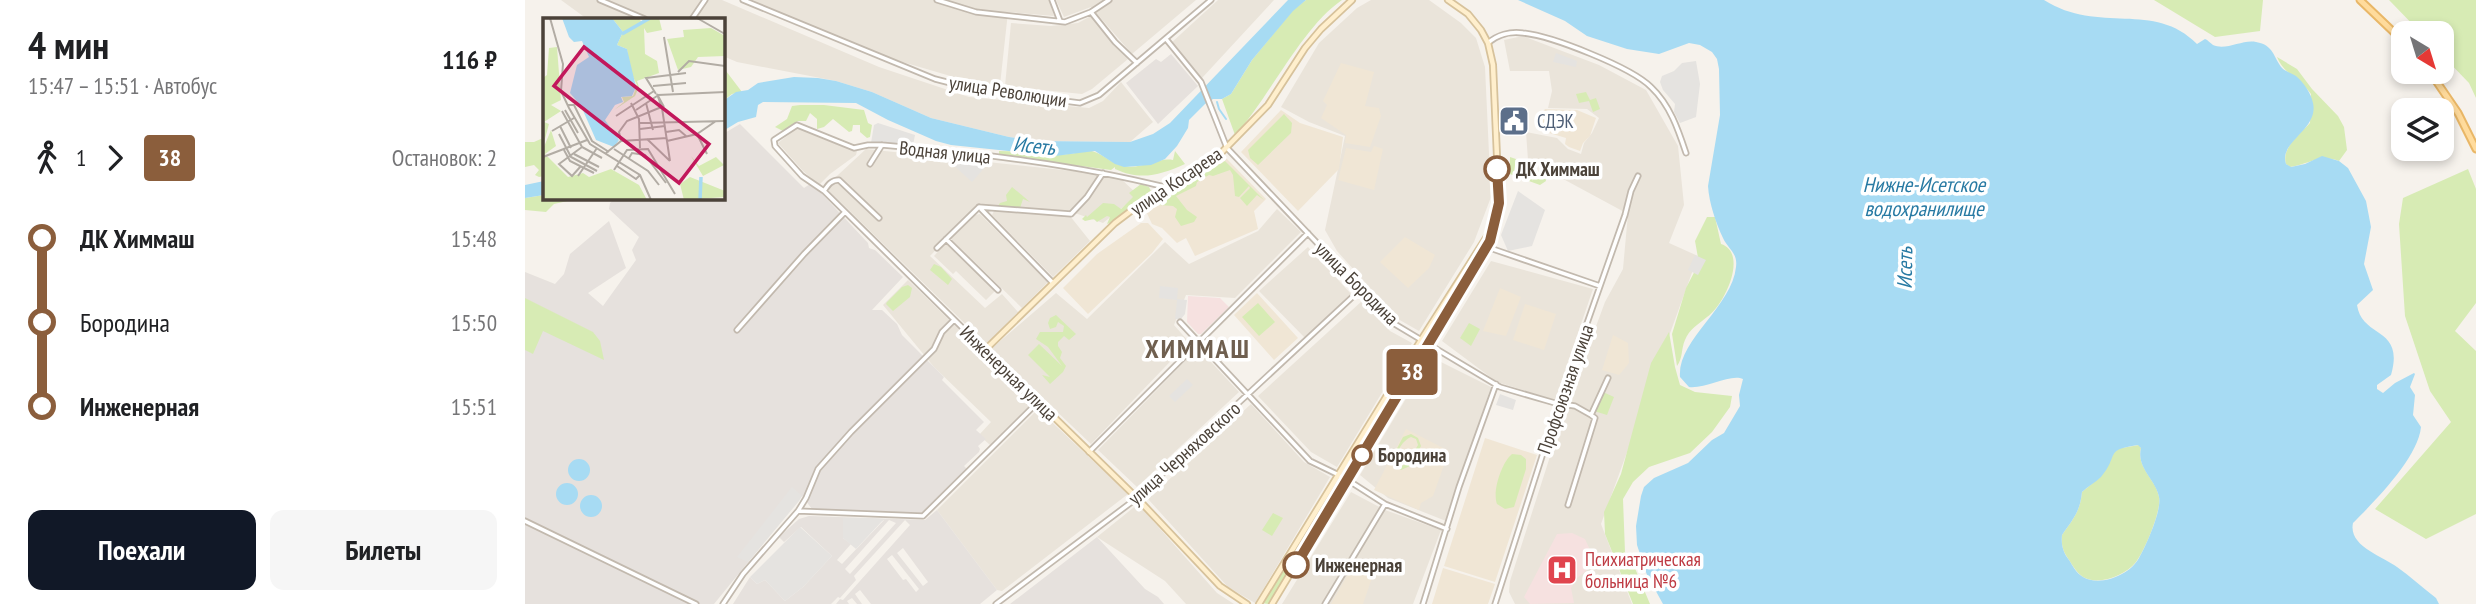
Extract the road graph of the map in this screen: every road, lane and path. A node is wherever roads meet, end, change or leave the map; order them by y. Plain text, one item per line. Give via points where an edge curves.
1 (600, 0) edge
2 (705, 0) edge
3 (743, 0) edge
4 (937, 0) edge
5 (1052, 0) edge
6 (1109, 0) edge
7 (1211, 0) edge
8 (1352, 0) edge
9 (1448, 0) edge
10 (2361, 0) edge
11 (1091, 12) junction
12 (643, 18) edge
13 (693, 18) edge
14 (1060, 21) junction
15 (2391, 29) edge
16 (1166, 39) junction
17 (1487, 43) junction
18 (1137, 63) junction
19 (2438, 84) edge
20 (774, 140) joint
21 (882, 145) junction
22 (1227, 148) junction
23 (2476, 149) edge
24 (1686, 153) dead end
25 (870, 164) dead end
26 (1103, 173) junction
27 (1638, 176) dead end
28 (1165, 187) junction
29 (824, 191) junction
30 (979, 207) junction
31 (845, 212) junction
32 (879, 218) dead end
33 (1495, 223) junction
34 (1308, 233) junction
35 (946, 239) junction
36 (1487, 247) junction
37 (937, 248) dead end
38 (1053, 283) junction
39 (1600, 286) junction
40 (1360, 289) junction
41 (998, 290) dead end
42 (954, 320) junction
43 (1180, 322) dead end
44 (737, 330) dead end
45 (1421, 340) junction
46 (1199, 341) junction
47 (1429, 344) junction
48 (985, 350) junction
49 (1608, 378) dead end
50 (1496, 384) junction
51 (1248, 394) junction
52 (1038, 402) junction
53 (1559, 403) junction
54 (1591, 415) junction
55 (1089, 452) junction
56 (1339, 475) junction
57 (1347, 479) junction
58 (1137, 498) junction
59 (1385, 504) junction
60 (1568, 505) dead end
61 (798, 511) junction
62 (525, 521) edge
63 (1447, 529) junction
64 (696, 604) edge
65 (723, 604) edge
66 (996, 604) edge
67 (1247, 604) edge
68 (1259, 604) edge
69 (1272, 604) edge
70 (1325, 604) edge
71 (1423, 604) edge
72 (1495, 604) edge

1 - 12 street
2 - 13 street
3 - 18 street, улица Революции via 883,60 978,90 1080,103 1100,95
4 - 14 street via 976,12
5 - 14 street
6 - 11 street
7 - 16 street, улица Революции
8 - 22 main road, улица Косарева via 1321,29 1268,105
9 - 17 main road via 1475,22
10 - 15 main road
11 - 14 street
11 - 18 street
16 - 18 street, улица Революции
16 - 22 street, улица Бородина via 1201,82
17 - 24 street via 1503,34 1522,32 1591,54 1638,77 1665,103
17 - 33 main road via 1496,104 1499,203
19 - 23 main road
20 - 21 street, Водная улица via 797,125 854,148
20 - 29 street, Инженерная улица via 802,176
21 - 25 street
21 - 26 street, Водная улица
22 - 28 main road, улица Косарева
22 - 34 street, улица Бородина
26 - 28 street, Водная улица
26 - 30 street via 1071,214
27 - 39 street, Профсоюзная улица
28 - 38 main road, улица Косарева via 1133,208
29 - 31 street, Инженерная улица
29 - 32 street via 839,180
30 - 35 street
30 - 38 street
31 - 42 street, Инженерная улица
31 - 44 street
33 - 36 main road
33 - 45 main road
34 - 40 street, улица Бородина
34 - 46 street
35 - 37 street
35 - 41 street
36 - 39 street
36 - 47 main road
38 - 48 main road, улица Косарева
39 - 53 street, Профсоюзная улица
40 - 45 street, улица Бородина via 1393,323
40 - 51 street, улица Черняховского
42 - 48 street, Инженерная улица
42 - 61 street via 934,349 818,469
43 - 46 street
45 - 47 street, улица Бородина
45 - 56 main road
46 - 51 street
46 - 55 street
47 - 50 street, улица Бородина
47 - 57 main road
48 - 52 main road, Инженерная улица
49 - 54 street
50 - 53 street, улица Бородина
50 - 63 street
51 - 56 street via 1310,461
51 - 58 street, улица Черняховского
52 - 55 main road, Инженерная улица
52 - 61 street via 923,516
53 - 54 street, улица Бородина via 1575,405
53 - 72 street, Профсоюзная улица
54 - 60 street via 1595,418
55 - 58 main road, Инженерная улица
56 - 57 street
56 - 68 main road
57 - 59 street
57 - 69 main road
58 - 66 street, улица Черняховского
58 - 67 main road, Инженерная улица via 1220,586
59 - 63 street
59 - 70 street
61 - 65 street
62 - 64 street
63 - 71 street

